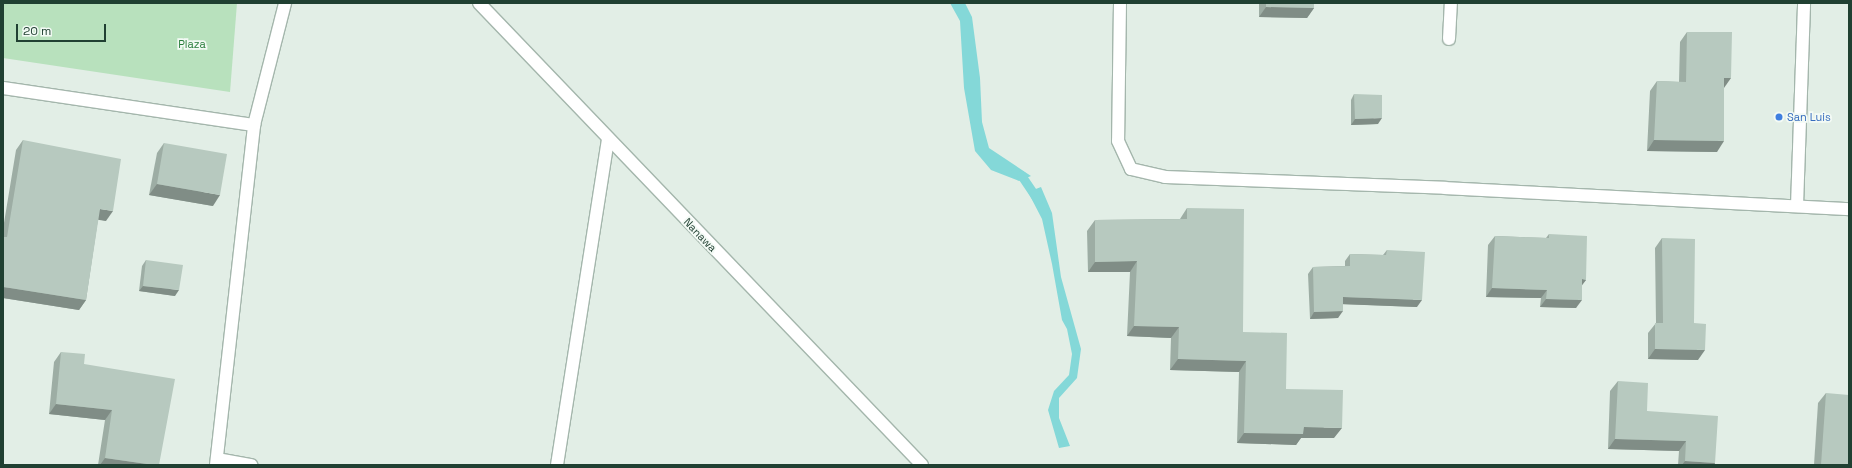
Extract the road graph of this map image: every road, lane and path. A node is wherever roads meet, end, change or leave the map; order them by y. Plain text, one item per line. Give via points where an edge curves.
1 (285, 3) edge
2 (479, 3) edge
3 (1120, 3) edge
4 (1451, 3) edge
5 (1804, 3) edge
6 (1449, 39) dead end
7 (3, 88) edge
8 (254, 125) junction
9 (608, 139) junction
10 (1797, 206) junction
11 (1849, 209) edge
12 (216, 462) edge
13 (918, 463) edge
14 (251, 465) edge
15 (558, 465) edge

1 - 8 street
2 - 9 street, Nanawa
3 - 10 street via 1118,141 1131,169 1165,177
4 - 6 street
5 - 10 street
7 - 8 street
8 - 12 street
9 - 13 street, Nanawa
9 - 15 street
10 - 11 street
12 - 14 street

